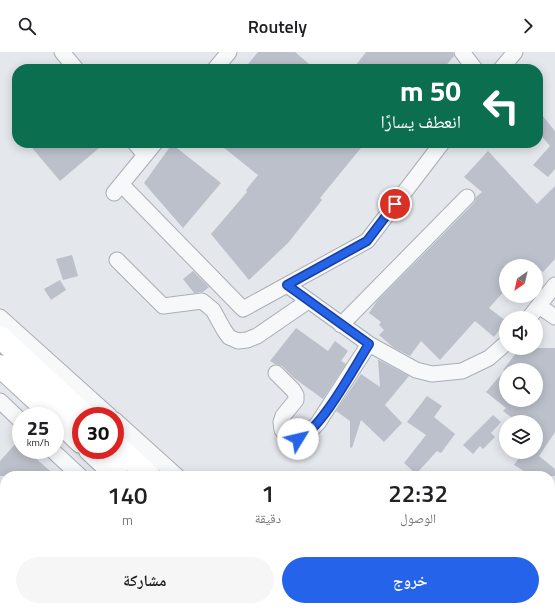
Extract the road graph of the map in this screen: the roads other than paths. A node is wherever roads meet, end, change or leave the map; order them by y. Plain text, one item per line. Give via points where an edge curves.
1 (62, 52) edge
2 (229, 52) edge
3 (462, 52) edge
4 (515, 52) edge
5 (72, 64) edge
6 (219, 64) edge
7 (472, 64) edge
8 (505, 64) edge
9 (139, 148) edge
10 (151, 148) edge
11 (438, 148) edge
12 (145, 155) junction
13 (467, 197) dead end
14 (117, 260) dead end
15 (287, 285) junction
16 (555, 286) edge
17 (308, 300) junction
18 (539, 306) junction
19 (535, 311) edge
20 (0, 317) edge
21 (555, 317) edge
22 (341, 325) junction
23 (0, 337) edge
24 (369, 344) junction
25 (499, 349) edge
26 (0, 366) edge
27 (276, 373) dead end
28 (0, 402) edge
29 (43, 407) edge
30 (75, 407) edge
31 (100, 407) edge
32 (12, 413) edge
33 (64, 426) edge
34 (124, 428) edge
35 (72, 434) edge
36 (124, 452) edge
37 (62, 459) edge
38 (100, 459) edge
39 (75, 471) edge
40 (113, 471) edge
41 (145, 471) edge
42 (171, 471) edge

1 - 5 street
2 - 6 street
3 - 7 street
4 - 8 street
9 - 12 street
10 - 12 street
11 - 15 street via 367,241
12 - 15 street via 118,188 243,308
13 - 22 street
14 - 17 street via 164,306 202,301 213,310 229,336 238,341 257,336
15 - 17 street
16 - 18 street
17 - 22 street
18 - 19 street
18 - 21 street
20 - 31 street
22 - 24 street
23 - 30 main road
24 - 25 street via 416,370 432,374 462,371 489,358
24 - 27 street via 318,423 305,436 298,439 289,437 282,430 283,416 296,400 296,395
26 - 29 main road
28 - 32 street
33 - 35 main road
34 - 42 street
36 - 41 main road
37 - 39 street
38 - 40 main road

